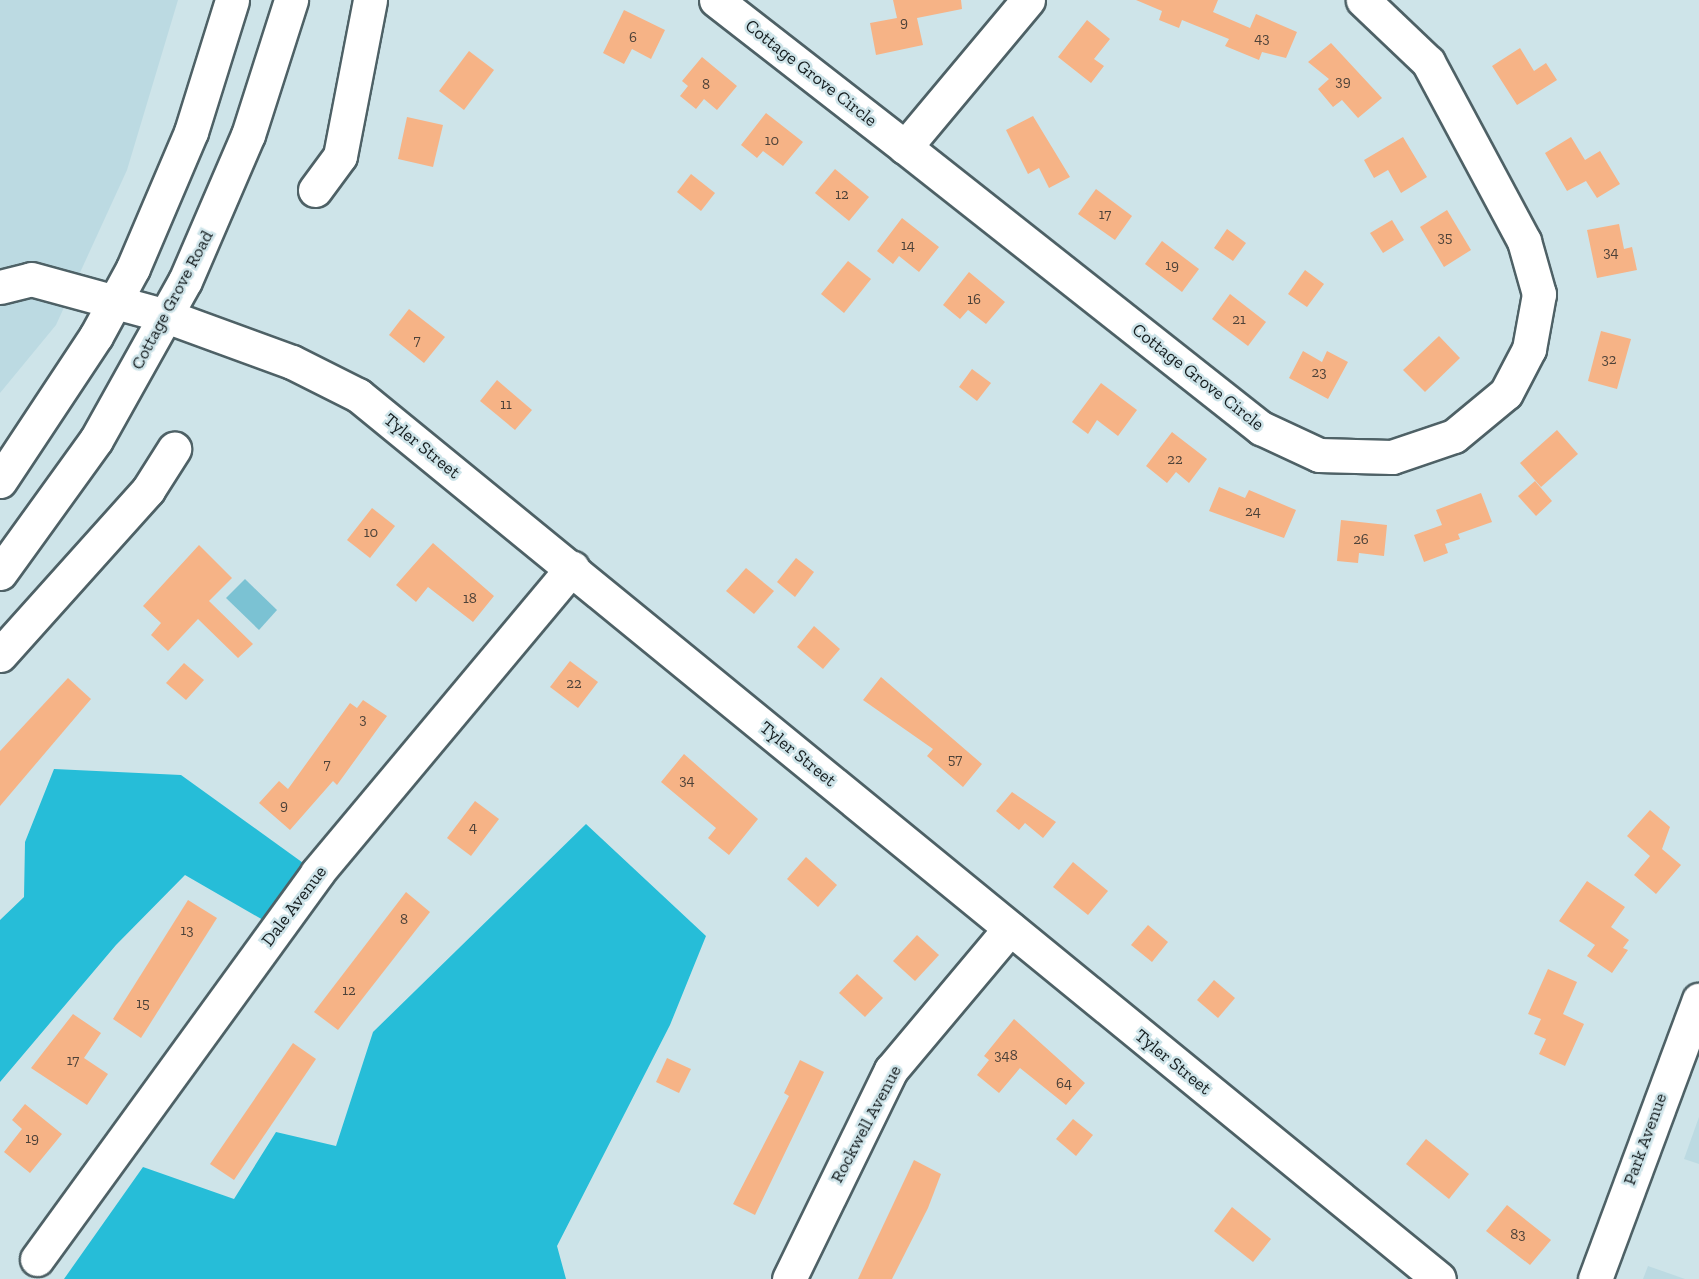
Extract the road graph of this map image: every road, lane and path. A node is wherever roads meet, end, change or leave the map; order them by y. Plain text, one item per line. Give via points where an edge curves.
1 (232, 0) edge
2 (291, 0) edge
3 (370, 0) edge
4 (716, 0) edge
5 (1028, 0) edge
6 (1363, 0) edge
7 (905, 147) junction
8 (315, 190) dead end
9 (0, 287) edge
10 (115, 302) junction
11 (166, 316) junction
12 (174, 449) dead end
13 (0, 481) edge
14 (572, 568) junction
15 (0, 573) edge
16 (0, 656) edge
17 (1010, 928) junction
18 (1699, 1000) edge
19 (37, 1259) dead end
20 (789, 1279) edge
21 (1439, 1279) edge
22 (1595, 1279) edge

1 - 10 street via 191,132
2 - 11 street, Cottage Grove Road via 218,211
3 - 8 street via 340,156
4 - 7 street, Cottage Grove Circle
5 - 7 street
6 - 7 street, Cottage Grove Circle via 1428,62 1524,241 1539,294 1529,349 1506,393 1455,435 1392,457 1319,455 1261,428
9 - 10 street, Tyler Street via 31,279
10 - 11 street, Tyler Street
10 - 13 street
11 - 14 street, Tyler Street via 292,362 358,395
11 - 15 street, Cottage Grove Road via 96,440
12 - 16 street via 148,490
14 - 17 street, Tyler Street
14 - 19 street, Dale Avenue via 317,873
17 - 20 street, Rockwell Avenue via 891,1070
17 - 21 street, Tyler Street
18 - 22 street, Park Avenue

